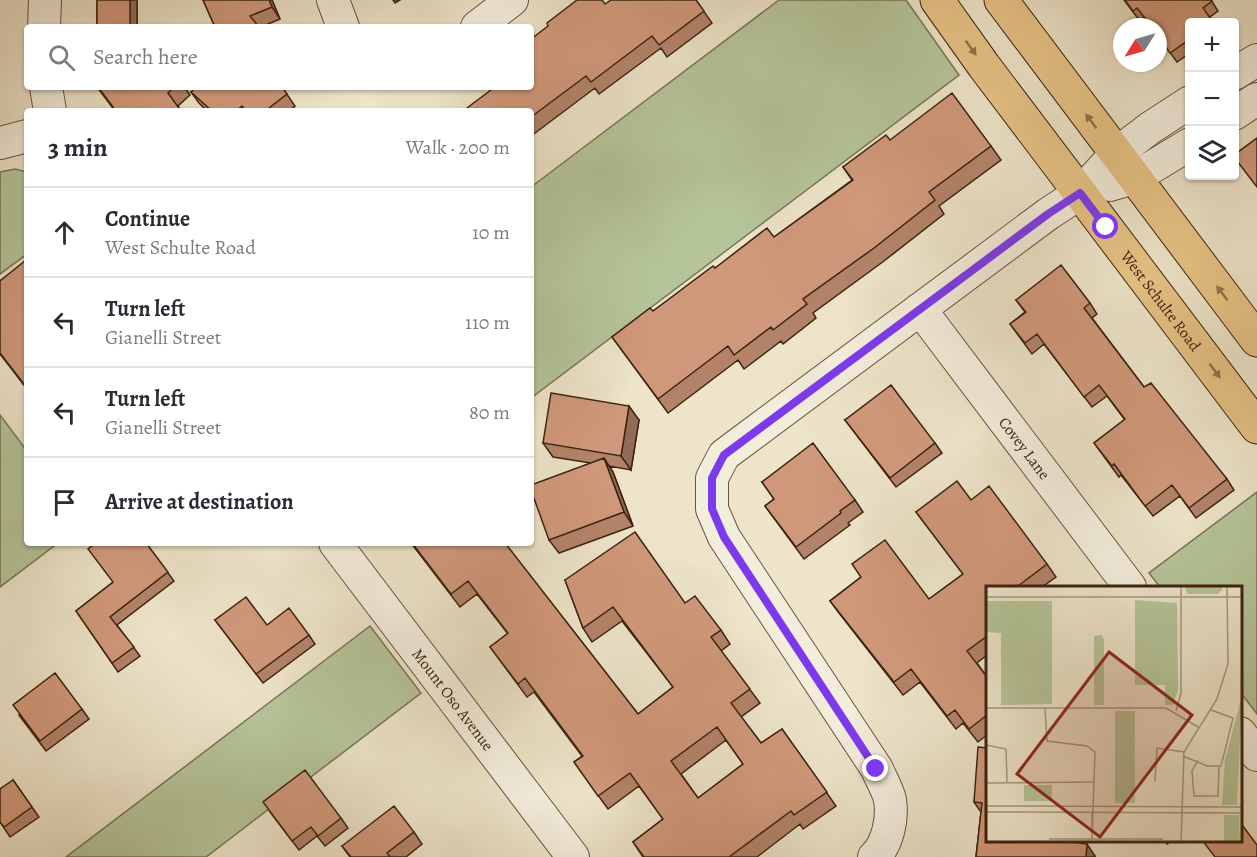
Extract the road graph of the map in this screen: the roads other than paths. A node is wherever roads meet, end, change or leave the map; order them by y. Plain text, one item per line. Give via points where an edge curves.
1 (45, 0) edge
2 (333, 0) edge
3 (512, 0) edge
4 (937, 0) edge
5 (1001, 0) edge
6 (44, 24) edge
7 (342, 24) edge
8 (481, 24) edge
9 (1257, 60) edge
10 (1237, 72) edge
11 (46, 90) edge
12 (1257, 99) edge
13 (1185, 105) edge
14 (50, 108) edge
15 (1239, 111) edge
16 (24, 137) edge
17 (0, 143) edge
18 (1185, 146) edge
19 (1125, 166) junction
20 (1080, 193) junction
21 (920, 309) junction
22 (1257, 340) edge
23 (1257, 427) edge
24 (337, 546) edge
25 (1129, 586) edge
26 (1242, 736) edge
27 (1257, 755) edge
28 (573, 857) edge
29 (874, 857) edge

1 - 6 street
2 - 7 street
3 - 8 street
4 -> 20 main road, West Schulte Road
19 -> 5 main road
9 - 10 street
11 - 14 street
12 - 15 street
13 - 19 street via 1150,128
16 - 17 street
18 - 19 street
19 - 20 street
22 -> 19 main road
20 - 21 street
20 -> 23 main road, West Schulte Road
21 - 25 street, Covey Lane
21 - 29 street via 724,455 712,478 712,509 724,537 876,769 890,799 890,828
24 - 28 street, Mount Oso Avenue
26 - 27 street

